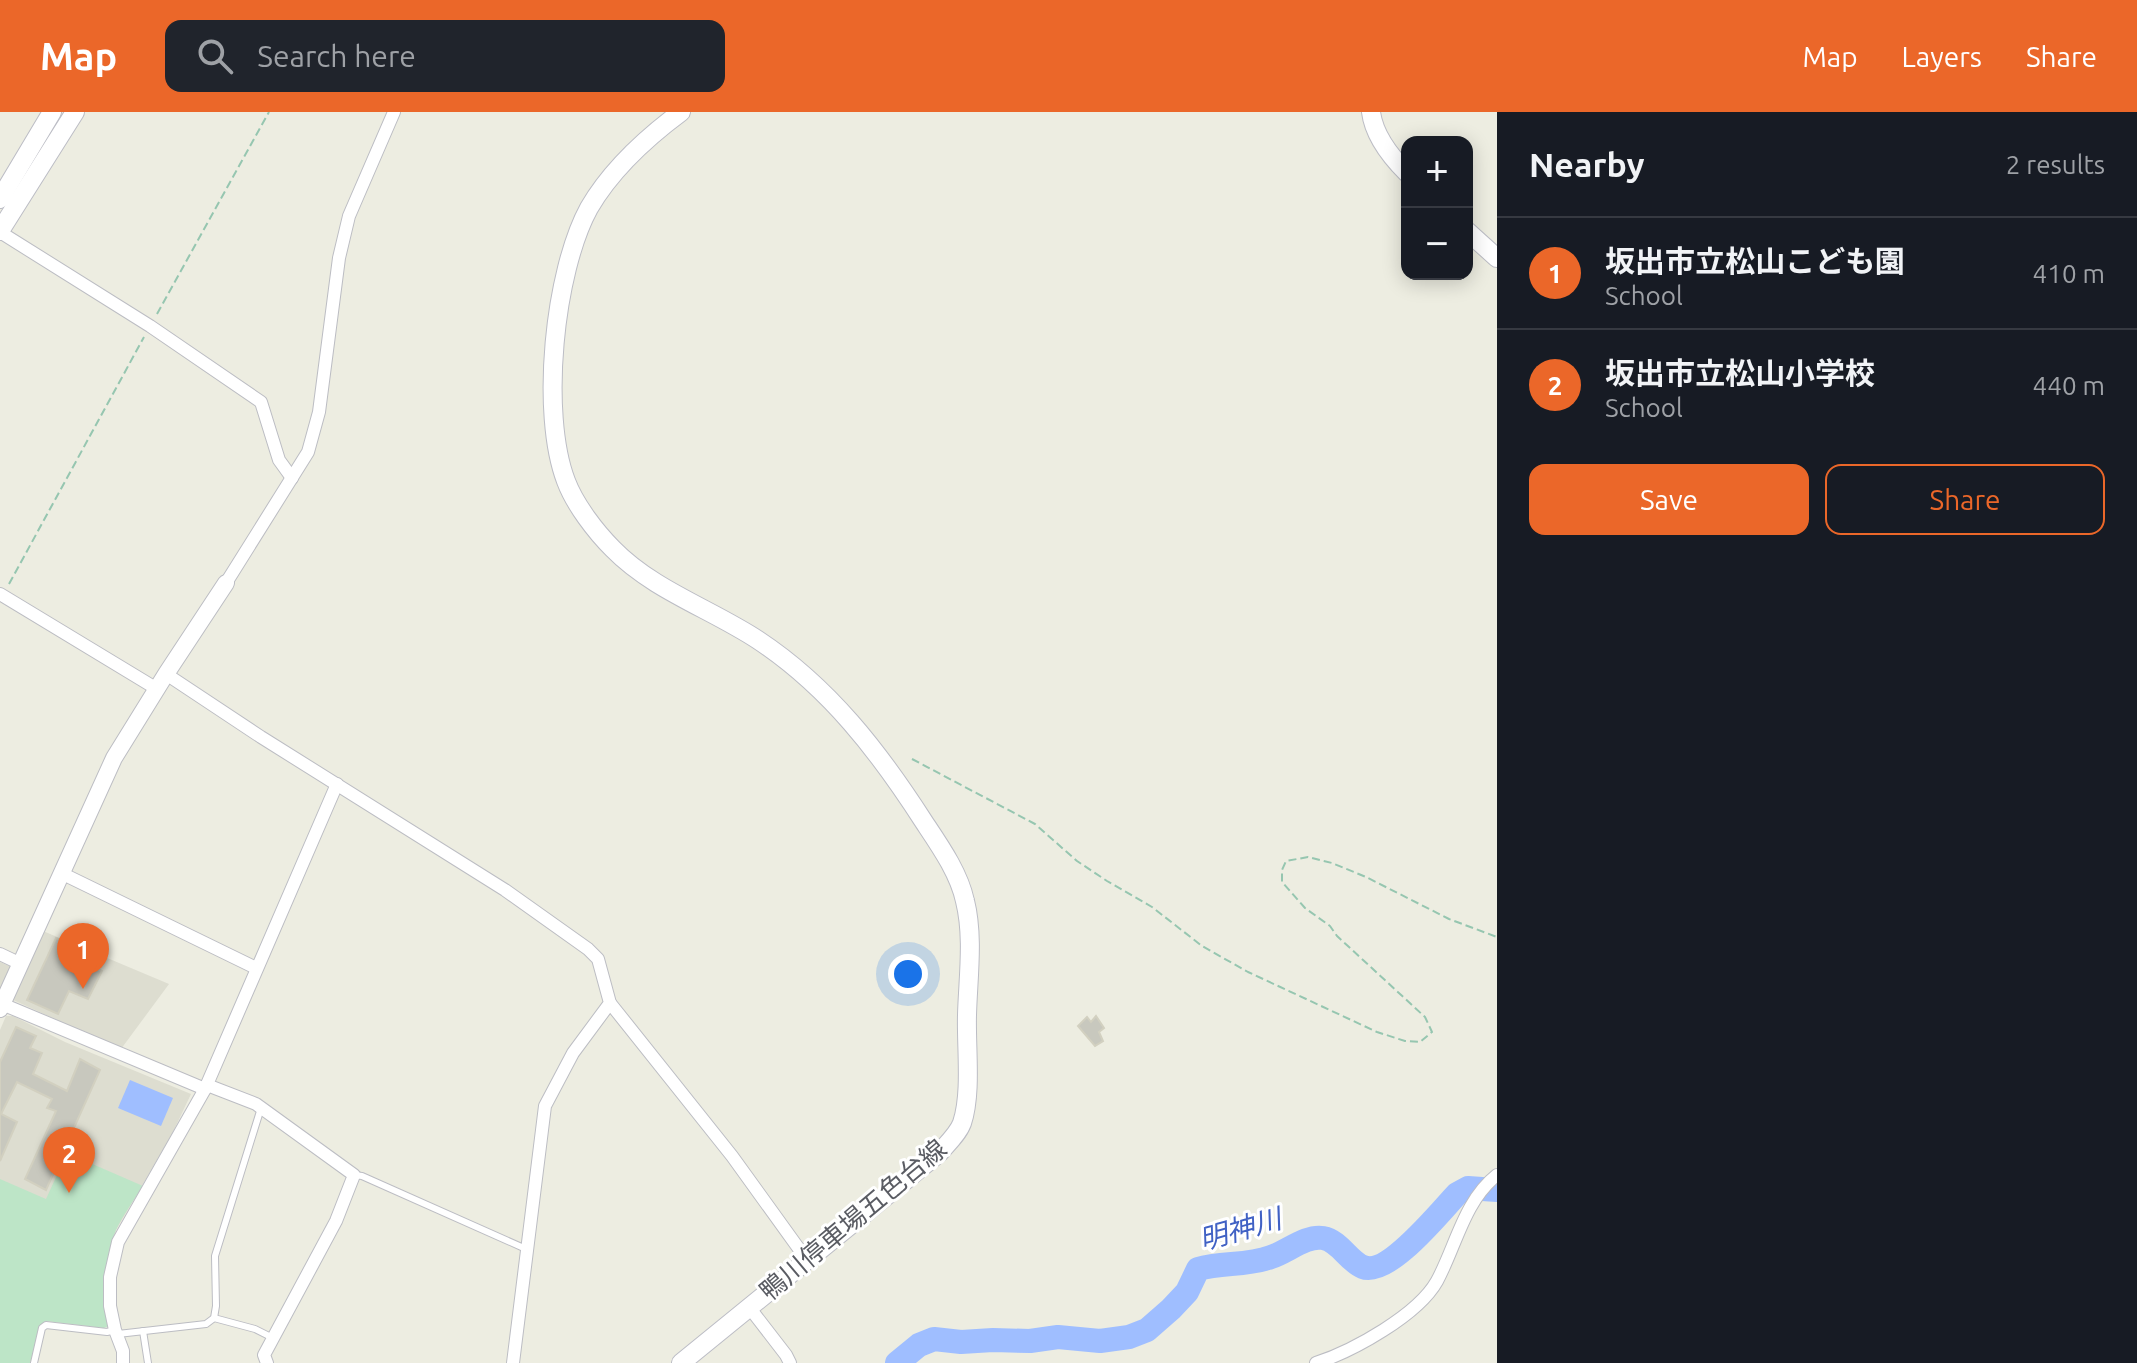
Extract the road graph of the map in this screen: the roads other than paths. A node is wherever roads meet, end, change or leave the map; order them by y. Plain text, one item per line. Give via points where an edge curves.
1 (52, 112) edge
2 (75, 112) edge
3 (394, 112) edge
4 (681, 112) edge
5 (1371, 112) edge
6 (1401, 166) edge
7 (0, 199) edge
8 (0, 231) edge
9 (1473, 236) edge
10 (1497, 258) edge
11 (292, 478) junction
12 (226, 583) joint
13 (2, 595) edge
14 (166, 674) junction
15 (157, 689) junction
16 (337, 784) junction
17 (61, 873) junction
18 (0, 954) edge
19 (21, 964) junction
20 (256, 968) junction
21 (610, 1003) junction
22 (1, 1006) edge
23 (206, 1087) junction
24 (261, 1108) junction
25 (354, 1175) junction
26 (1497, 1175) edge
27 (526, 1249) junction
28 (807, 1260) junction
29 (749, 1307) junction
30 (214, 1318) junction
31 (143, 1331) junction
32 (116, 1332) junction
33 (273, 1338) junction
34 (34, 1363) edge
35 (123, 1363) edge
36 (148, 1363) edge
37 (267, 1363) edge
38 (513, 1363) edge
39 (681, 1363) edge
40 (790, 1363) edge
41 (1316, 1363) edge

1 - 7 main road
2 - 8 main road
3 - 11 street via 349,216 319,412 308,452
4 - 28 main road, 鴨川停車場五色台線 via 616,171 590,207 574,242 560,296 554,365 553,406 567,485 596,529 631,565 767,647 850,719 936,839 958,879 968,920 961,1125 939,1153
5 - 6 main road via 1387,150
8 - 11 street via 261,402 279,460
9 - 10 main road
11 - 12 street
12 - 14 street
13 - 15 street
14 - 15 street
14 - 16 street
15 - 17 street via 114,758
16 - 20 street
16 - 21 street via 588,949 598,959
17 - 19 street
17 - 20 street
18 - 19 street
19 - 22 street
20 - 23 street
21 - 27 street via 573,1053 545,1106
21 - 28 street
22 - 23 street
23 - 24 street
23 - 32 street via 118,1242 110,1277
24 - 25 street
24 - 30 lane via 215,1256
25 - 27 lane
25 - 33 street via 336,1221
26 - 41 street via 1485,1184 1456,1233 1436,1282 1420,1302 1374,1336
27 - 38 street
28 - 29 main road, 鴨川停車場五色台線
29 - 39 main road, 鴨川停車場五色台線
29 - 40 street
30 - 31 lane via 206,1324
30 - 33 lane
31 - 32 lane
31 - 36 lane
32 - 34 lane via 46,1325
32 - 35 street
33 - 37 street via 264,1355

